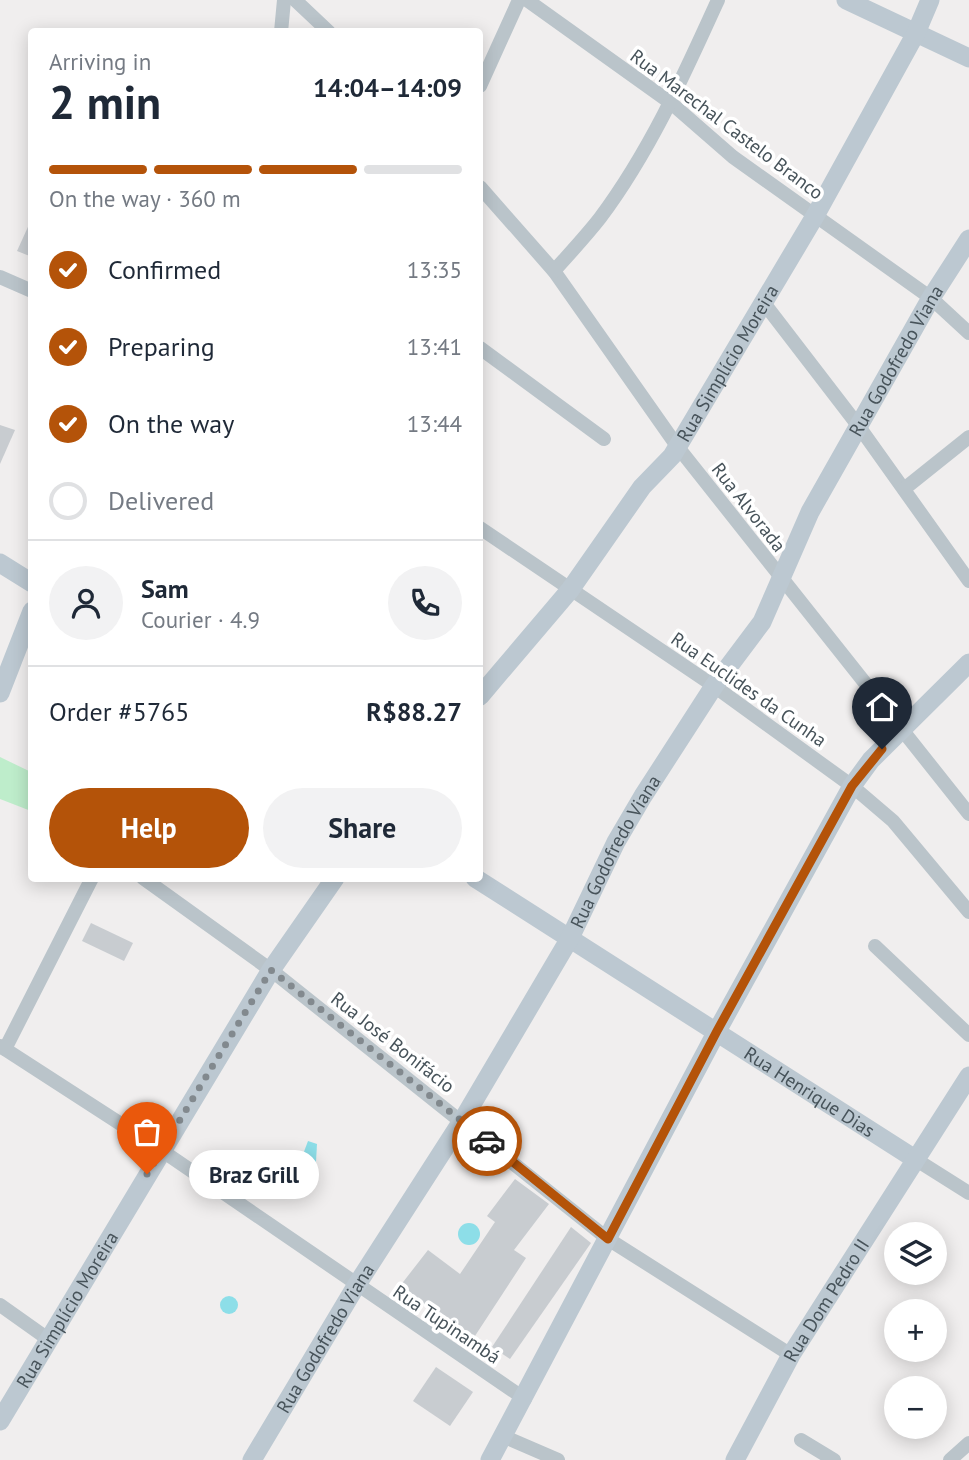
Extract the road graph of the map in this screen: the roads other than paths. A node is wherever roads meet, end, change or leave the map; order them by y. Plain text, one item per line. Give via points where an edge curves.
1 (284, 0) edge
2 (295, 0) edge
3 (519, 0) edge
4 (527, 0) edge
5 (718, 0) edge
6 (846, 0) edge
7 (930, 0) edge
8 (282, 28) edge
9 (325, 28) edge
10 (916, 33) junction
11 (969, 58) edge
12 (483, 79) edge
13 (671, 103) junction
14 (483, 190) edge
15 (815, 216) junction
16 (969, 239) edge
17 (554, 271) junction
18 (0, 277) edge
19 (28, 289) edge
20 (931, 298) junction
21 (764, 303) junction
22 (969, 333) edge
23 (483, 350) edge
24 (860, 428) junction
25 (969, 437) edge
26 (604, 439) dead end
27 (675, 451) junction
28 (904, 489) junction
29 (483, 530) edge
30 (0, 563) edge
31 (28, 580) edge
32 (969, 581) edge
33 (778, 588) junction
34 (570, 590) junction
35 (28, 621) edge
36 (969, 663) edge
37 (714, 687) junction
38 (483, 692) edge
39 (0, 693) edge
40 (897, 735) junction
41 (852, 786) junction
42 (969, 814) edge
43 (90, 882) edge
44 (149, 882) edge
45 (332, 882) edge
46 (481, 882) edge
47 (969, 912) edge
48 (570, 938) junction
49 (875, 946) dead end
50 (271, 970) junction
51 (717, 1031) junction
52 (969, 1035) edge
53 (3, 1047) edge
54 (969, 1076) edge
55 (462, 1121) junction
56 (162, 1150) junction
57 (915, 1159) junction
58 (969, 1193) edge
59 (608, 1239) junction
60 (356, 1286) junction
61 (0, 1305) edge
62 (48, 1339) junction
63 (791, 1355) junction
64 (525, 1399) junction
65 (0, 1421) edge
66 (505, 1437) junction
67 (801, 1440) dead end
68 (969, 1443) edge
69 (252, 1460) edge
70 (490, 1460) edge
71 (558, 1460) edge
72 (735, 1460) edge
73 (834, 1460) edge
74 (950, 1460) edge

1 - 8 street
2 - 9 street
3 - 12 street
4 - 13 street, Rua Marechal Castelo Branco
5 - 13 street
6 - 10 street
7 - 10 street, Rua Simplício Moreira
10 - 11 street
10 - 15 street, Rua Simplício Moreira
13 - 15 street, Rua Marechal Castelo Branco via 733,157
13 - 17 street via 600,218
14 - 17 street, Rua Alvorada
15 - 20 street, Rua Marechal Castelo Branco
15 - 21 street, Rua Simplício Moreira
16 - 20 street, Rua Godofredo Viana
17 - 27 street, Rua Alvorada
18 - 19 street
20 - 22 street, Rua Marechal Castelo Branco
20 - 24 street, Rua Godofredo Viana
21 - 24 street
21 - 27 street, Rua Simplício Moreira
23 - 26 street
24 - 28 street
24 - 33 street, Rua Godofredo Viana via 799,533
25 - 28 street
27 - 33 street, Rua Alvorada
27 - 34 street, Rua Simplício Moreira via 642,487
28 - 32 street
29 - 34 street, Rua Euclides da Cunha
30 - 31 street
33 - 37 street, Rua Godofredo Viana via 762,622
33 - 40 street, Rua Alvorada
34 - 37 street, Rua Euclides da Cunha
34 - 38 street, Rua Simplício Moreira
35 - 39 street
36 - 40 street
37 - 41 street, Rua Euclides da Cunha
37 - 48 street, Rua Godofredo Viana via 616,842
40 - 41 street
40 - 42 street, Rua Alvorada
41 - 47 street, Rua Euclides da Cunha via 893,821
41 - 51 street
43 - 53 street
44 - 50 street, Rua José Bonifácio
45 - 50 street, Rua Simplício Moreira
46 - 48 street, Rua Henrique Dias
48 - 51 street, Rua Henrique Dias
48 - 55 street, Rua Godofredo Viana
49 - 52 street
50 - 55 street, Rua José Bonifácio
50 - 56 street, Rua Simplício Moreira
51 - 57 street, Rua Henrique Dias
51 - 59 street
53 - 56 street, Rua Tupinambá
54 - 57 street, Rua Dom Pedro II
55 - 59 street, Rua José Bonifácio
55 - 60 street, Rua Godofredo Viana
56 - 60 street, Rua Tupinambá
56 - 62 street, Rua Simplício Moreira
57 - 58 street, Rua Henrique Dias
57 - 63 street, Rua Dom Pedro II
59 - 63 street, Rua José Bonifácio
59 - 64 street
60 - 64 street, Rua Tupinambá
60 - 69 street, Rua Godofredo Viana
61 - 62 street
62 - 65 street, Rua Simplício Moreira
63 - 72 street, Rua Dom Pedro II
64 - 66 street
66 - 70 street
66 - 71 street
67 - 73 street
68 - 74 street

